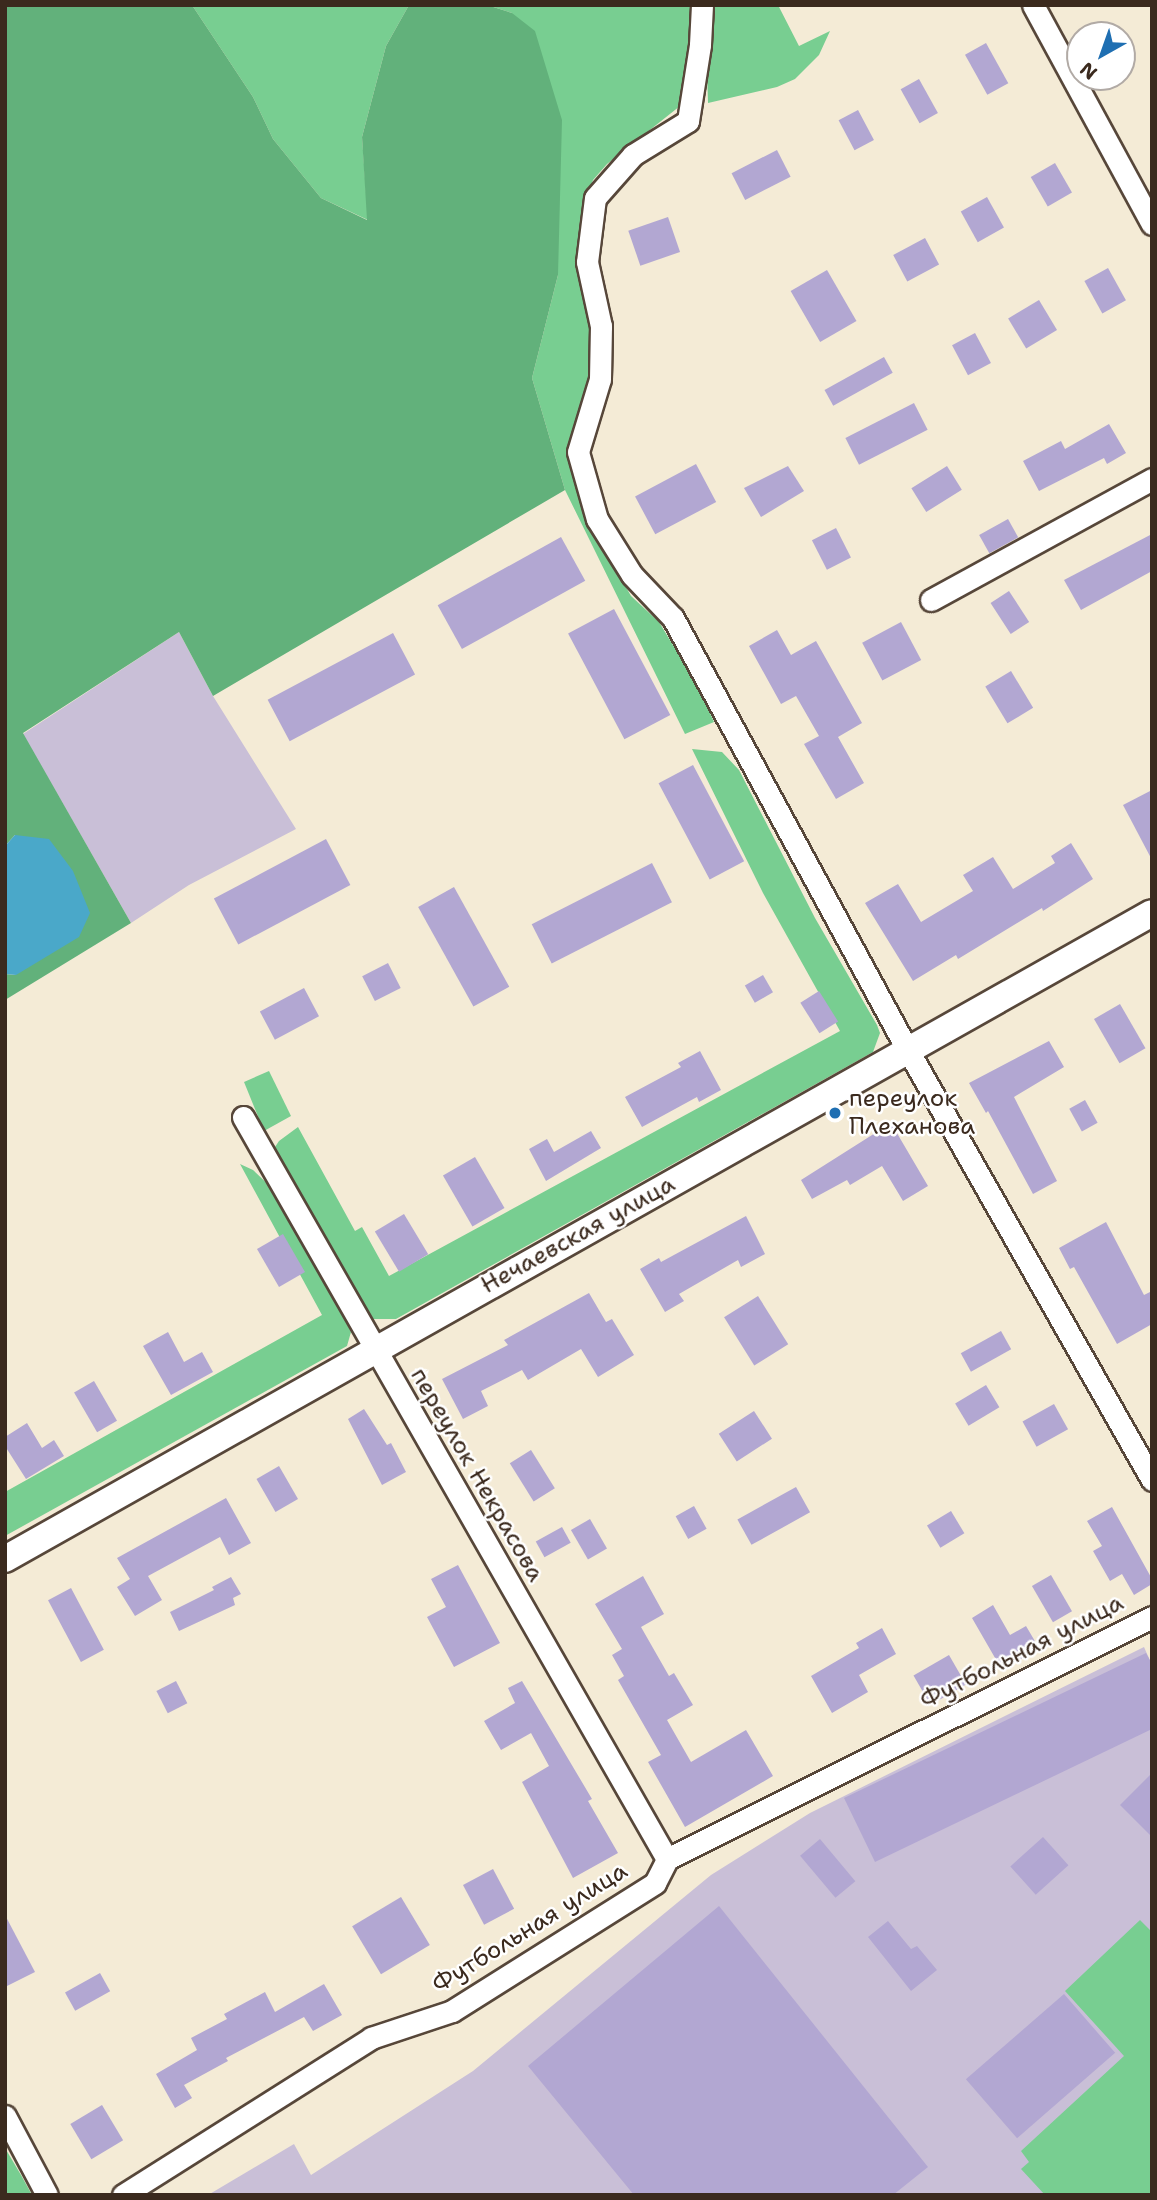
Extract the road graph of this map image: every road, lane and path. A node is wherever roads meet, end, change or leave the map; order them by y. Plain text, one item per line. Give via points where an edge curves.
1 (702, 5) edge
2 (1033, 5) edge
3 (1152, 224) edge
4 (1152, 479) edge
5 (931, 600) dead end
6 (1152, 913) edge
7 (909, 1052) junction
8 (243, 1117) dead end
9 (374, 1349) junction
10 (1152, 1480) edge
11 (5, 1559) edge
12 (1152, 1617) edge
13 (667, 1859) junction
14 (5, 2116) edge
15 (47, 2195) edge
16 (123, 2195) edge

1 - 7 street via 688,121 633,155 595,198 587,262 601,326 600,379 578,452 597,519 632,575 673,618
2 - 3 street
4 - 5 street
6 - 7 street, Нечаевская улица
7 - 9 street, Нечаевская улица
7 - 10 street
8 - 9 street, переулок Некрасова
9 - 11 street, Нечаевская улица
9 - 13 street, переулок Некрасова
12 - 13 street, Футбольная улица
13 - 16 street, Футбольная улица via 654,1883 452,2011 371,2038
14 - 15 street

